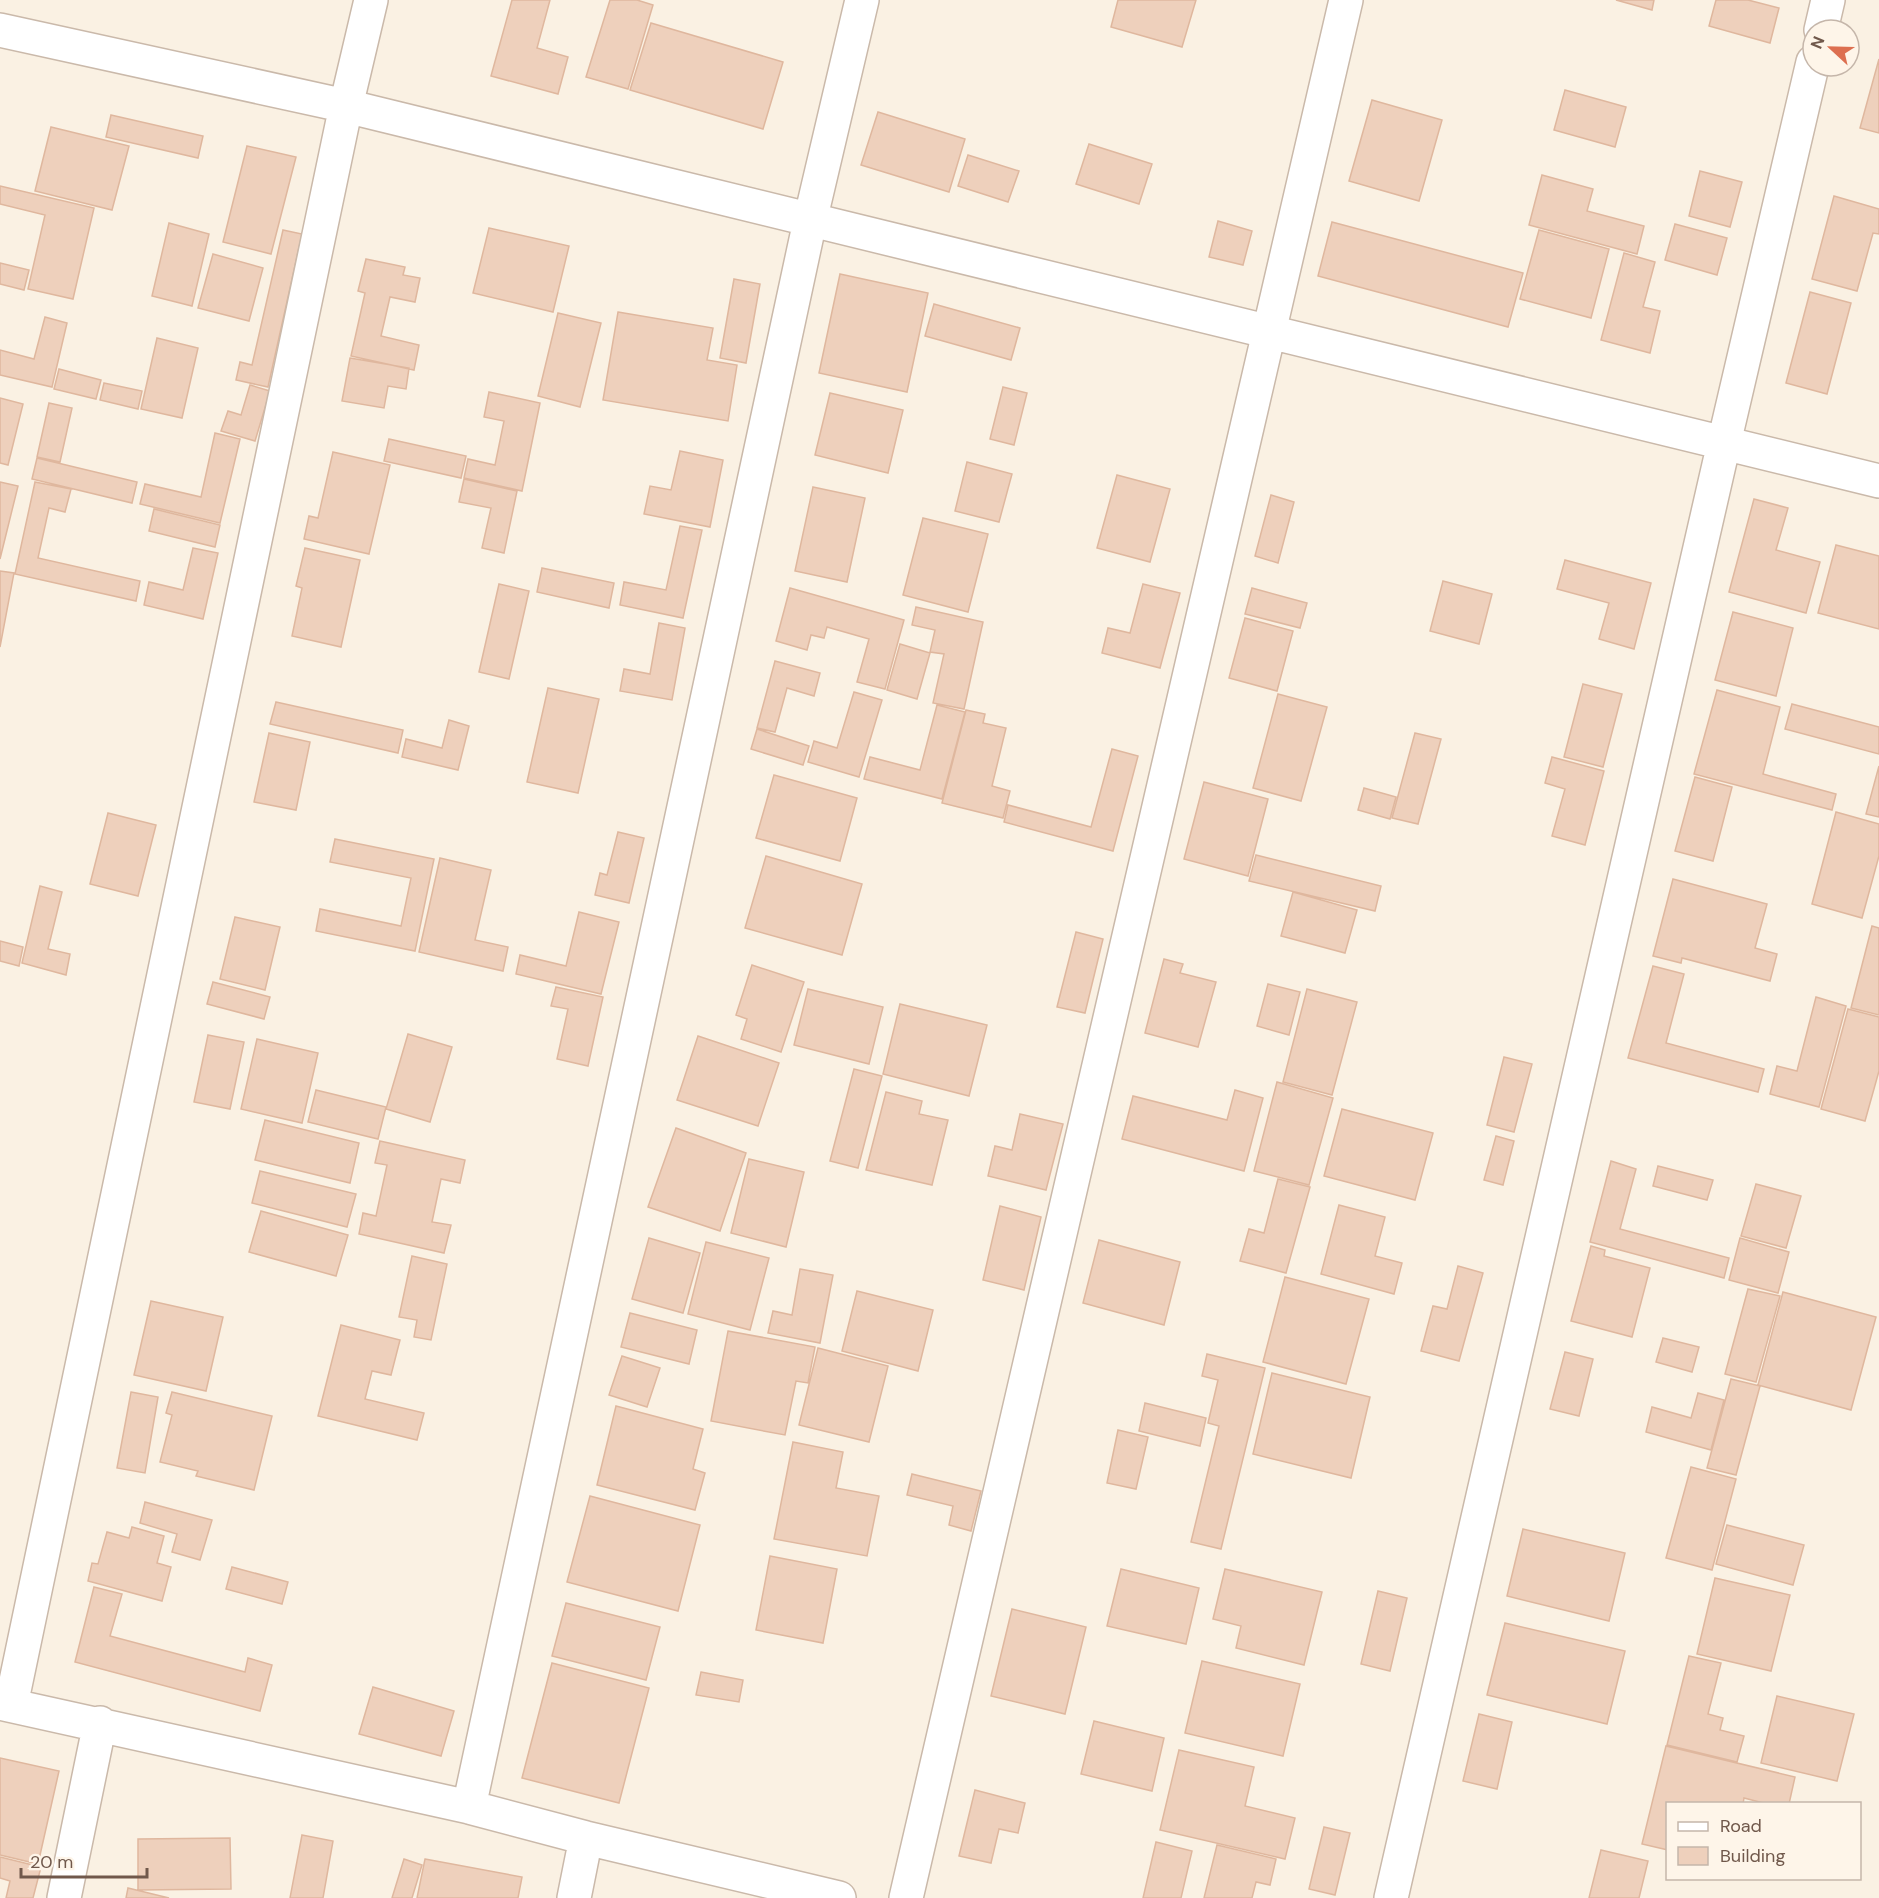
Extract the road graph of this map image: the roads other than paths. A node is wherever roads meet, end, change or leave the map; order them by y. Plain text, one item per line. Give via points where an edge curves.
1 (371, 0) edge
2 (862, 0) edge
3 (1346, 0) edge
4 (1828, 0) edge
5 (1824, 18) edge
6 (0, 30) edge
7 (1809, 78) edge
8 (346, 106) junction
9 (810, 221) junction
10 (1268, 332) junction
11 (1724, 443) junction
12 (1879, 481) edge
13 (6, 1704) edge
14 (100, 1723) junction
15 (469, 1807) junction
16 (586, 1838) junction
17 (64, 1898) edge
18 (574, 1898) edge
19 (839, 1898) edge
20 (906, 1898) edge
21 (1391, 1898) edge

1 - 8 street
2 - 9 street
3 - 10 street
4 - 5 street
6 - 8 street
7 - 11 street
8 - 9 street
8 - 13 street
9 - 10 street
9 - 15 street
10 - 11 street
10 - 20 street
11 - 12 street
11 - 21 street
13 - 14 street
14 - 15 street
14 - 17 street
15 - 16 street
16 - 18 street
16 - 19 street

